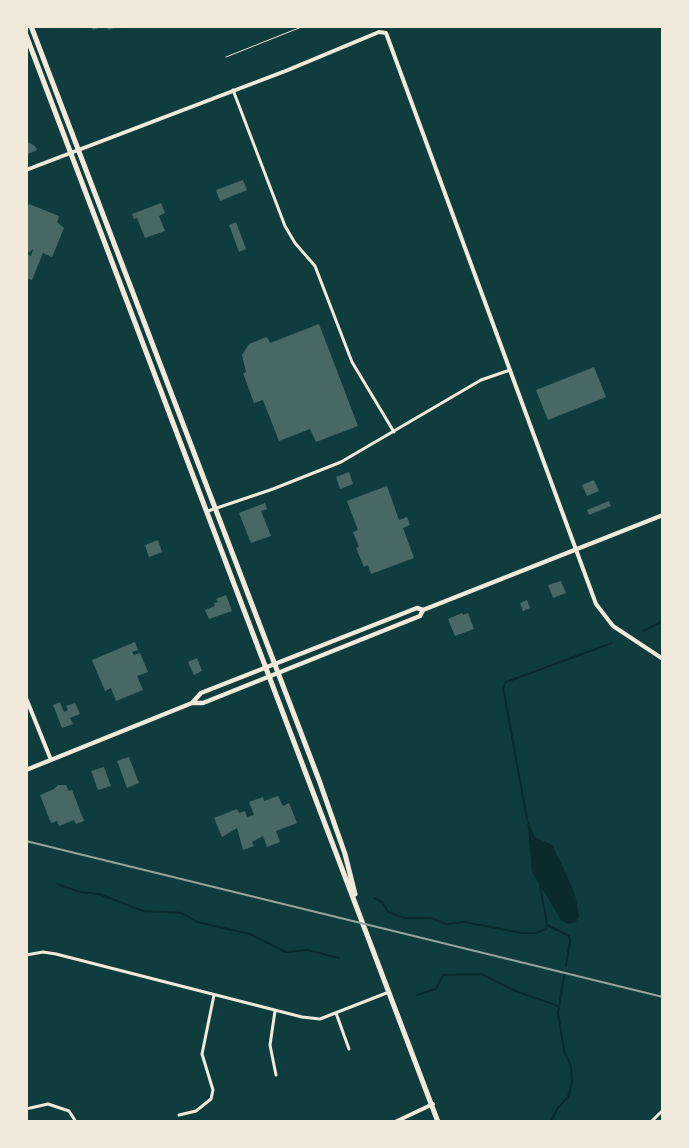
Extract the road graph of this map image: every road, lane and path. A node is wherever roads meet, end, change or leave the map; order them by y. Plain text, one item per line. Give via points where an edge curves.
1 (31, 26) edge
2 (304, 26) edge
3 (26, 35) edge
4 (226, 57) dead end
5 (233, 90) junction
6 (79, 149) junction
7 (70, 152) junction
8 (26, 170) edge
9 (511, 370) junction
10 (394, 432) junction
11 (217, 508) junction
12 (208, 511) junction
13 (663, 515) edge
14 (575, 550) junction
15 (423, 610) junction
16 (663, 658) edge
17 (275, 664) junction
18 (265, 668) junction
19 (278, 673) junction
20 (269, 677) junction
21 (26, 698) edge
22 (192, 703) junction
23 (51, 760) junction
24 (26, 770) edge
25 (360, 912) junction
26 (26, 955) edge
27 (390, 992) junction
28 (214, 995) junction
29 (275, 1010) junction
30 (336, 1013) junction
31 (349, 1049) dead end
32 (276, 1075) dead end
33 (432, 1104) junction
34 (26, 1109) edge
35 (663, 1110) edge
36 (179, 1115) dead end
37 (76, 1122) edge
38 (394, 1122) edge
39 (438, 1122) edge
40 (651, 1122) edge

1 - 6 main road
2 - 4 lane
3 - 7 main road
5 - 6 street
5 - 9 street via 380,32 386,33
5 - 10 street via 285,226 315,266 352,362
6 - 7 street
6 - 11 main road
7 - 8 street
7 - 12 main road
9 - 10 street via 480,380
9 - 14 street
10 - 11 street via 341,462
11 - 12 street
11 - 17 main road
12 - 18 main road
13 - 14 main road
14 - 15 main road
14 - 16 street via 596,604 613,626
15 - 17 main road via 417,608
15 - 19 main road via 420,616
17 - 18 main road
17 - 19 main road
18 - 20 main road
18 - 22 main road via 201,693
19 - 20 main road
19 - 25 main road via 345,854
20 - 22 main road via 203,703
20 - 25 main road
21 - 23 street
22 - 23 main road
23 - 24 main road
25 - 27 main road
26 - 28 street via 56,954
27 - 30 street
27 - 33 main road
28 - 29 street
28 - 36 street via 202,1054 213,1090 212,1098 196,1110
29 - 30 street via 302,1018 320,1019
29 - 32 street via 270,1045
30 - 31 street
33 - 38 street
33 - 39 main road
34 - 37 street via 48,1104 69,1111
35 - 40 street

